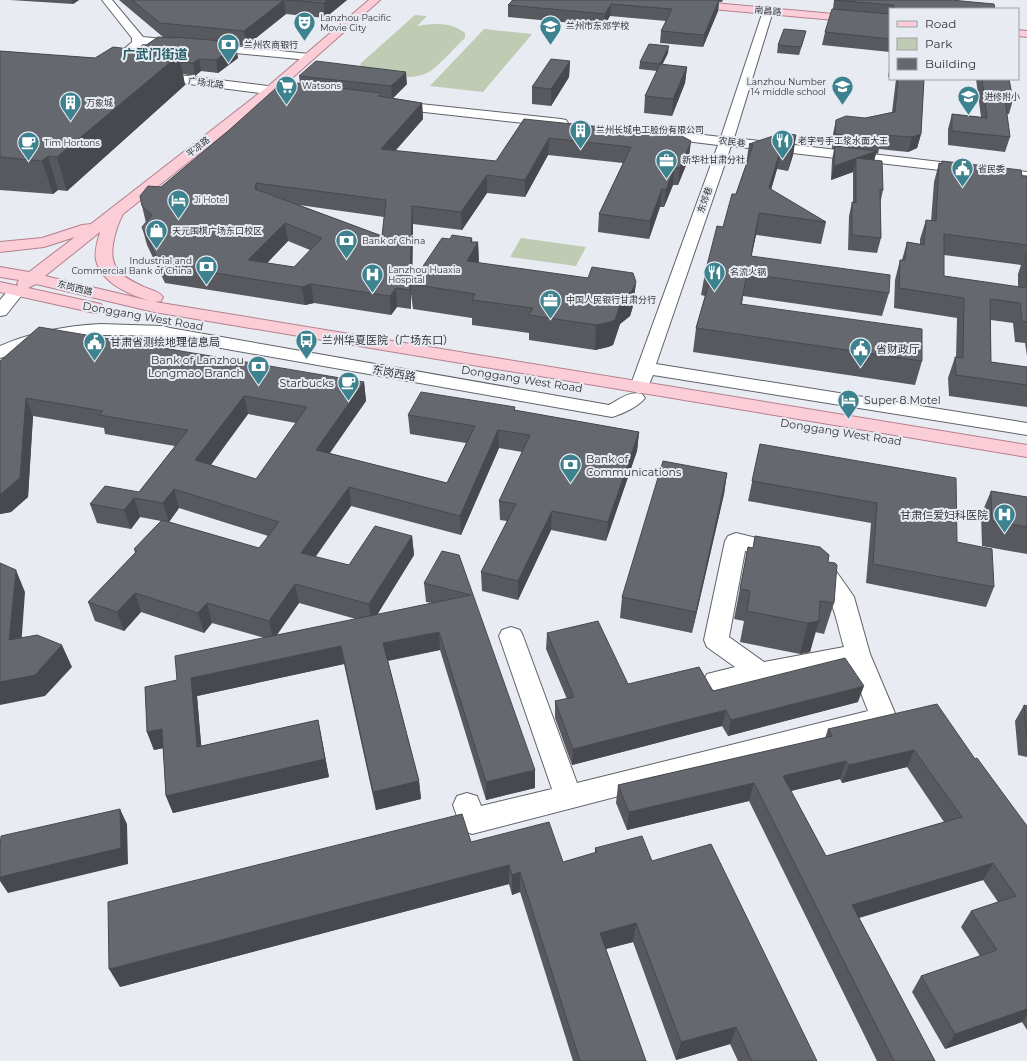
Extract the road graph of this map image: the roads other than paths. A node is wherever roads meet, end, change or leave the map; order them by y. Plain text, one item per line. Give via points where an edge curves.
1 (107, 0) edge
2 (375, 0) edge
3 (646, 0) edge
4 (768, 11) junction
5 (889, 22) edge
6 (138, 40) junction
7 (311, 42) dead end
8 (324, 43) junction
9 (309, 57) junction
10 (117, 58) edge
11 (140, 74) edge
12 (270, 91) junction
13 (301, 94) edge
14 (380, 103) edge
15 (576, 125) edge
16 (639, 132) edge
17 (726, 142) junction
18 (1027, 176) edge
19 (118, 211) junction
20 (0, 247) edge
21 (0, 272) edge
22 (33, 278) junction
23 (0, 287) edge
24 (17, 291) junction
25 (0, 300) edge
26 (0, 311) edge
27 (149, 330) junction
28 (254, 330) junction
29 (0, 353) edge
30 (646, 368) junction
31 (637, 393) junction
32 (1027, 429) edge
33 (1027, 451) edge
34 (1027, 463) edge
35 (511, 636) dead end
36 (858, 654) junction
37 (761, 672) junction
38 (716, 681) dead end
39 (568, 796) junction
40 (467, 806) dead end

1 - 6 street
2 - 8 main road, 平凉路
3 - 4 main road, 南昌路
4 - 5 main road, 南昌路
4 - 17 street, 东郊巷
6 - 9 street
6 - 10 street via 138,43
7 - 8 street
8 - 9 main road, 平凉路
9 - 12 main road, 平凉路
11 - 12 street, 广场北路
12 - 13 street
12 - 19 main road, 平凉路
14 - 15 street
16 - 17 street, 农民巷
17 - 18 street, 农民巷
17 - 30 street, 东郊巷
19 - 20 main road via 96,224 60,238
19 - 22 main road, 平凉路
19 - 28 main road via 110,225 104,252 106,266 114,276 132,288 163,300
21 - 22 main road, 东岗西路
22 - 24 main road, 平凉路
22 - 28 main road, 东岗西路
23 - 24 main road, Donggang West Road
24 - 25 street
24 - 26 street
24 - 28 main road, Donggang West Road via 86,306
27 - 28 street
27 - 29 street via 117,328 45,335
27 - 31 street, 东岗西路 via 612,412
28 - 31 main road, Donggang West Road
30 - 31 street, 东郊巷
30 - 32 street
31 - 33 main road, Donggang West Road
31 - 34 main road, Donggang West Road
35 - 39 street
36 - 37 street
36 - 37 street via 842,596 825,573 787,553 736,541 716,640
36 - 39 street via 884,718
37 - 38 street
39 - 40 street via 472,821

